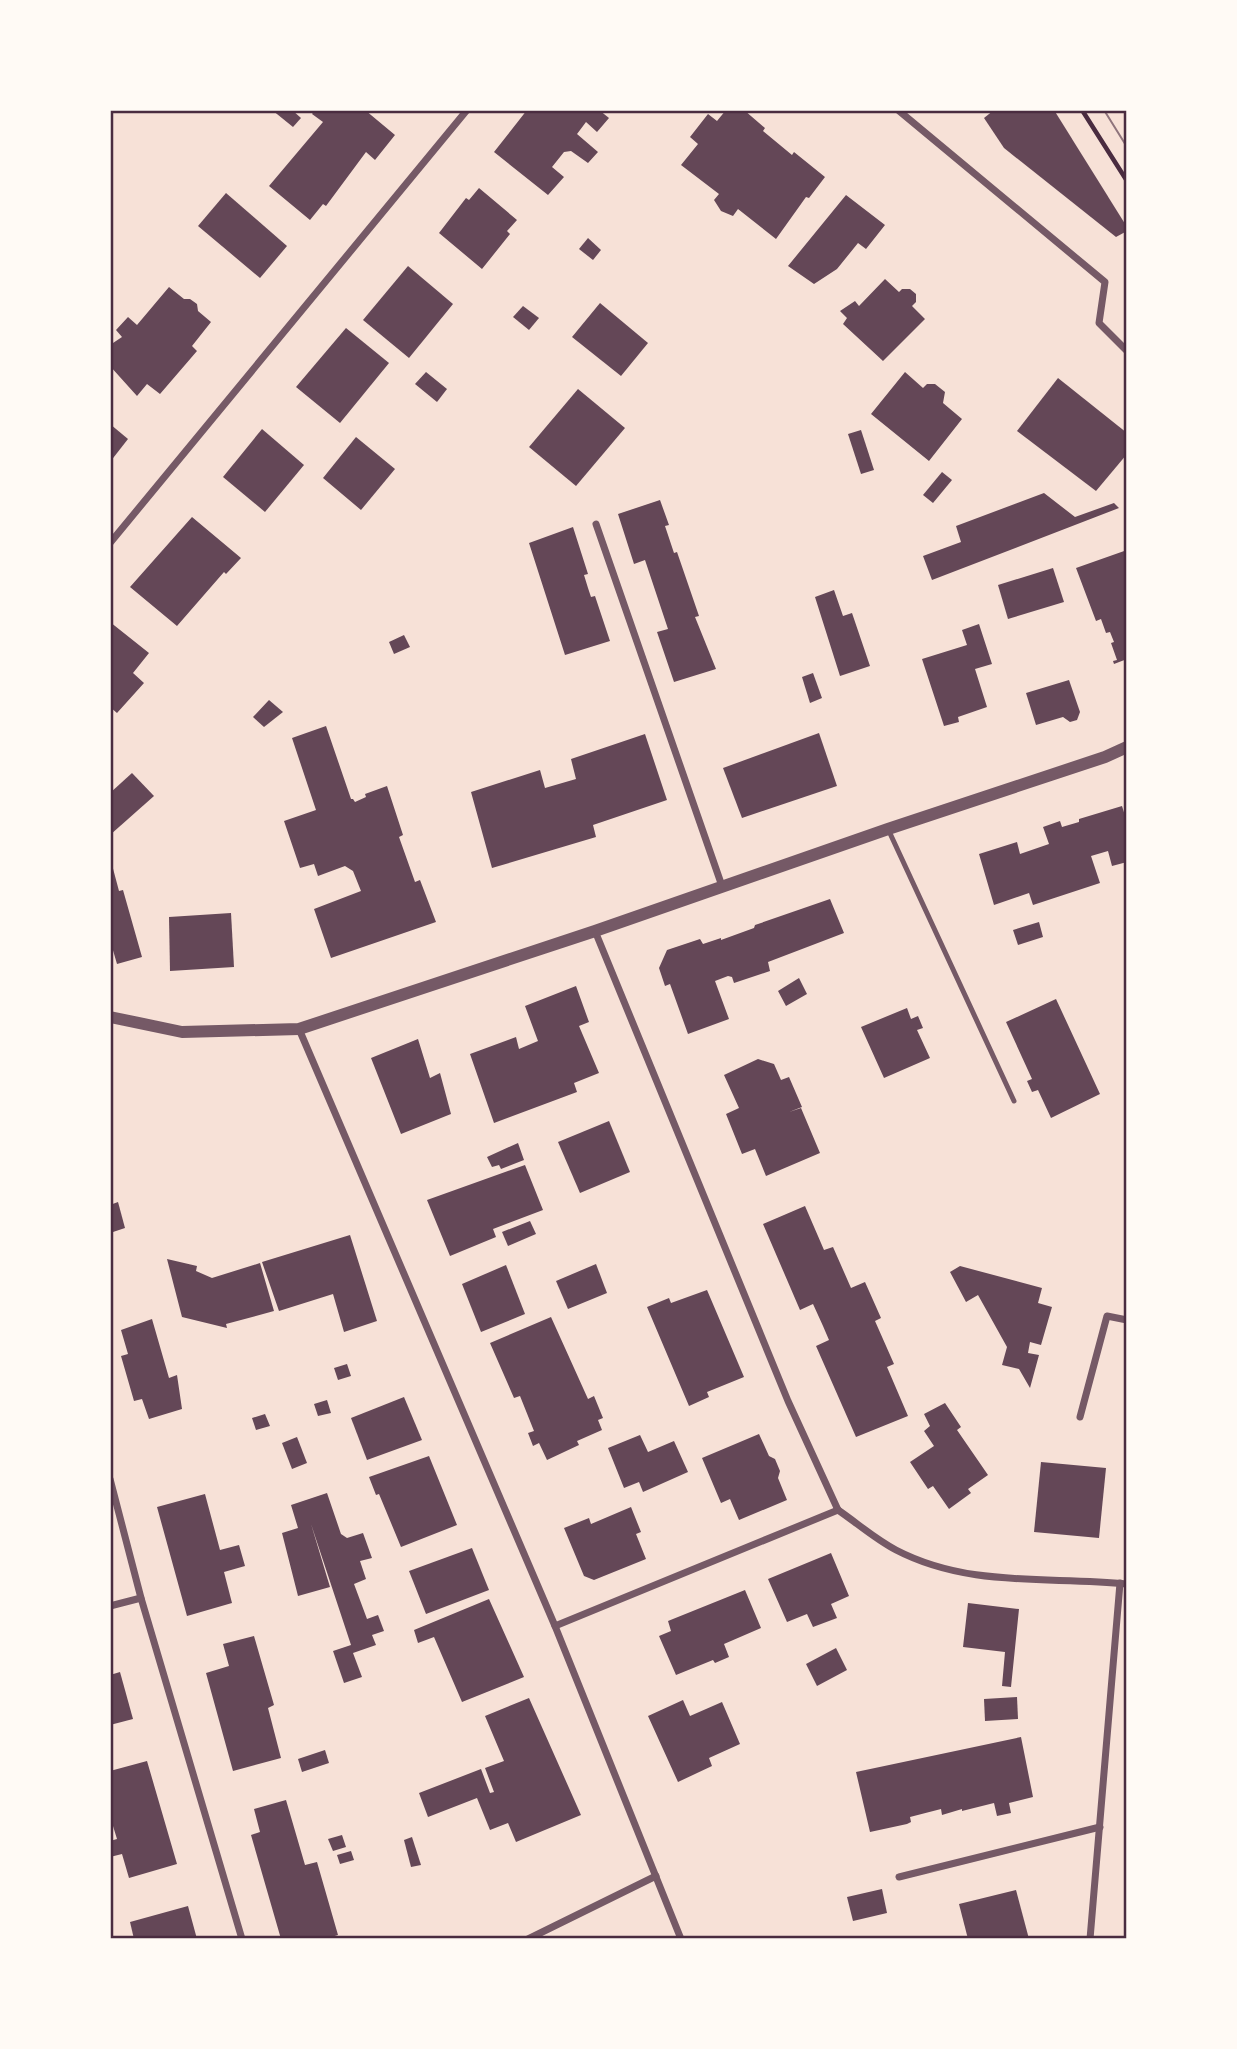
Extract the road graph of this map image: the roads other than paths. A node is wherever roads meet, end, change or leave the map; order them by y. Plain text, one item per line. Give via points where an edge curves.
1 (467, 110) edge
2 (898, 110) edge
3 (1127, 351) edge
4 (596, 524) dead end
5 (110, 543) edge
6 (1127, 747) edge
7 (887, 829) junction
8 (722, 886) junction
9 (594, 931) junction
10 (110, 1017) edge
11 (299, 1029) junction
12 (1014, 1101) dead end
13 (1127, 1320) edge
14 (1080, 1418) dead end
15 (110, 1479) edge
16 (838, 1510) junction
17 (1123, 1583) edge
18 (141, 1598) junction
19 (110, 1606) edge
20 (555, 1626) junction
21 (1100, 1827) junction
22 (656, 1876) junction
23 (899, 1877) dead end
24 (242, 1939) edge
25 (528, 1939) edge
26 (681, 1939) edge
27 (1090, 1939) edge

1 - 5 street
2 - 3 street via 1105,282 1099,323
4 - 8 street
6 - 7 street
7 - 8 street
7 - 12 lane
8 - 9 street
9 - 11 street
9 - 16 street via 788,1401
10 - 11 street via 182,1032
11 - 20 street
13 - 14 street via 1107,1316
15 - 18 street
16 - 17 street via 895,1549 946,1570 983,1577
16 - 20 street
17 - 21 street
18 - 19 street
18 - 24 street
20 - 22 street
21 - 23 street
21 - 27 street
22 - 25 street
22 - 26 street

